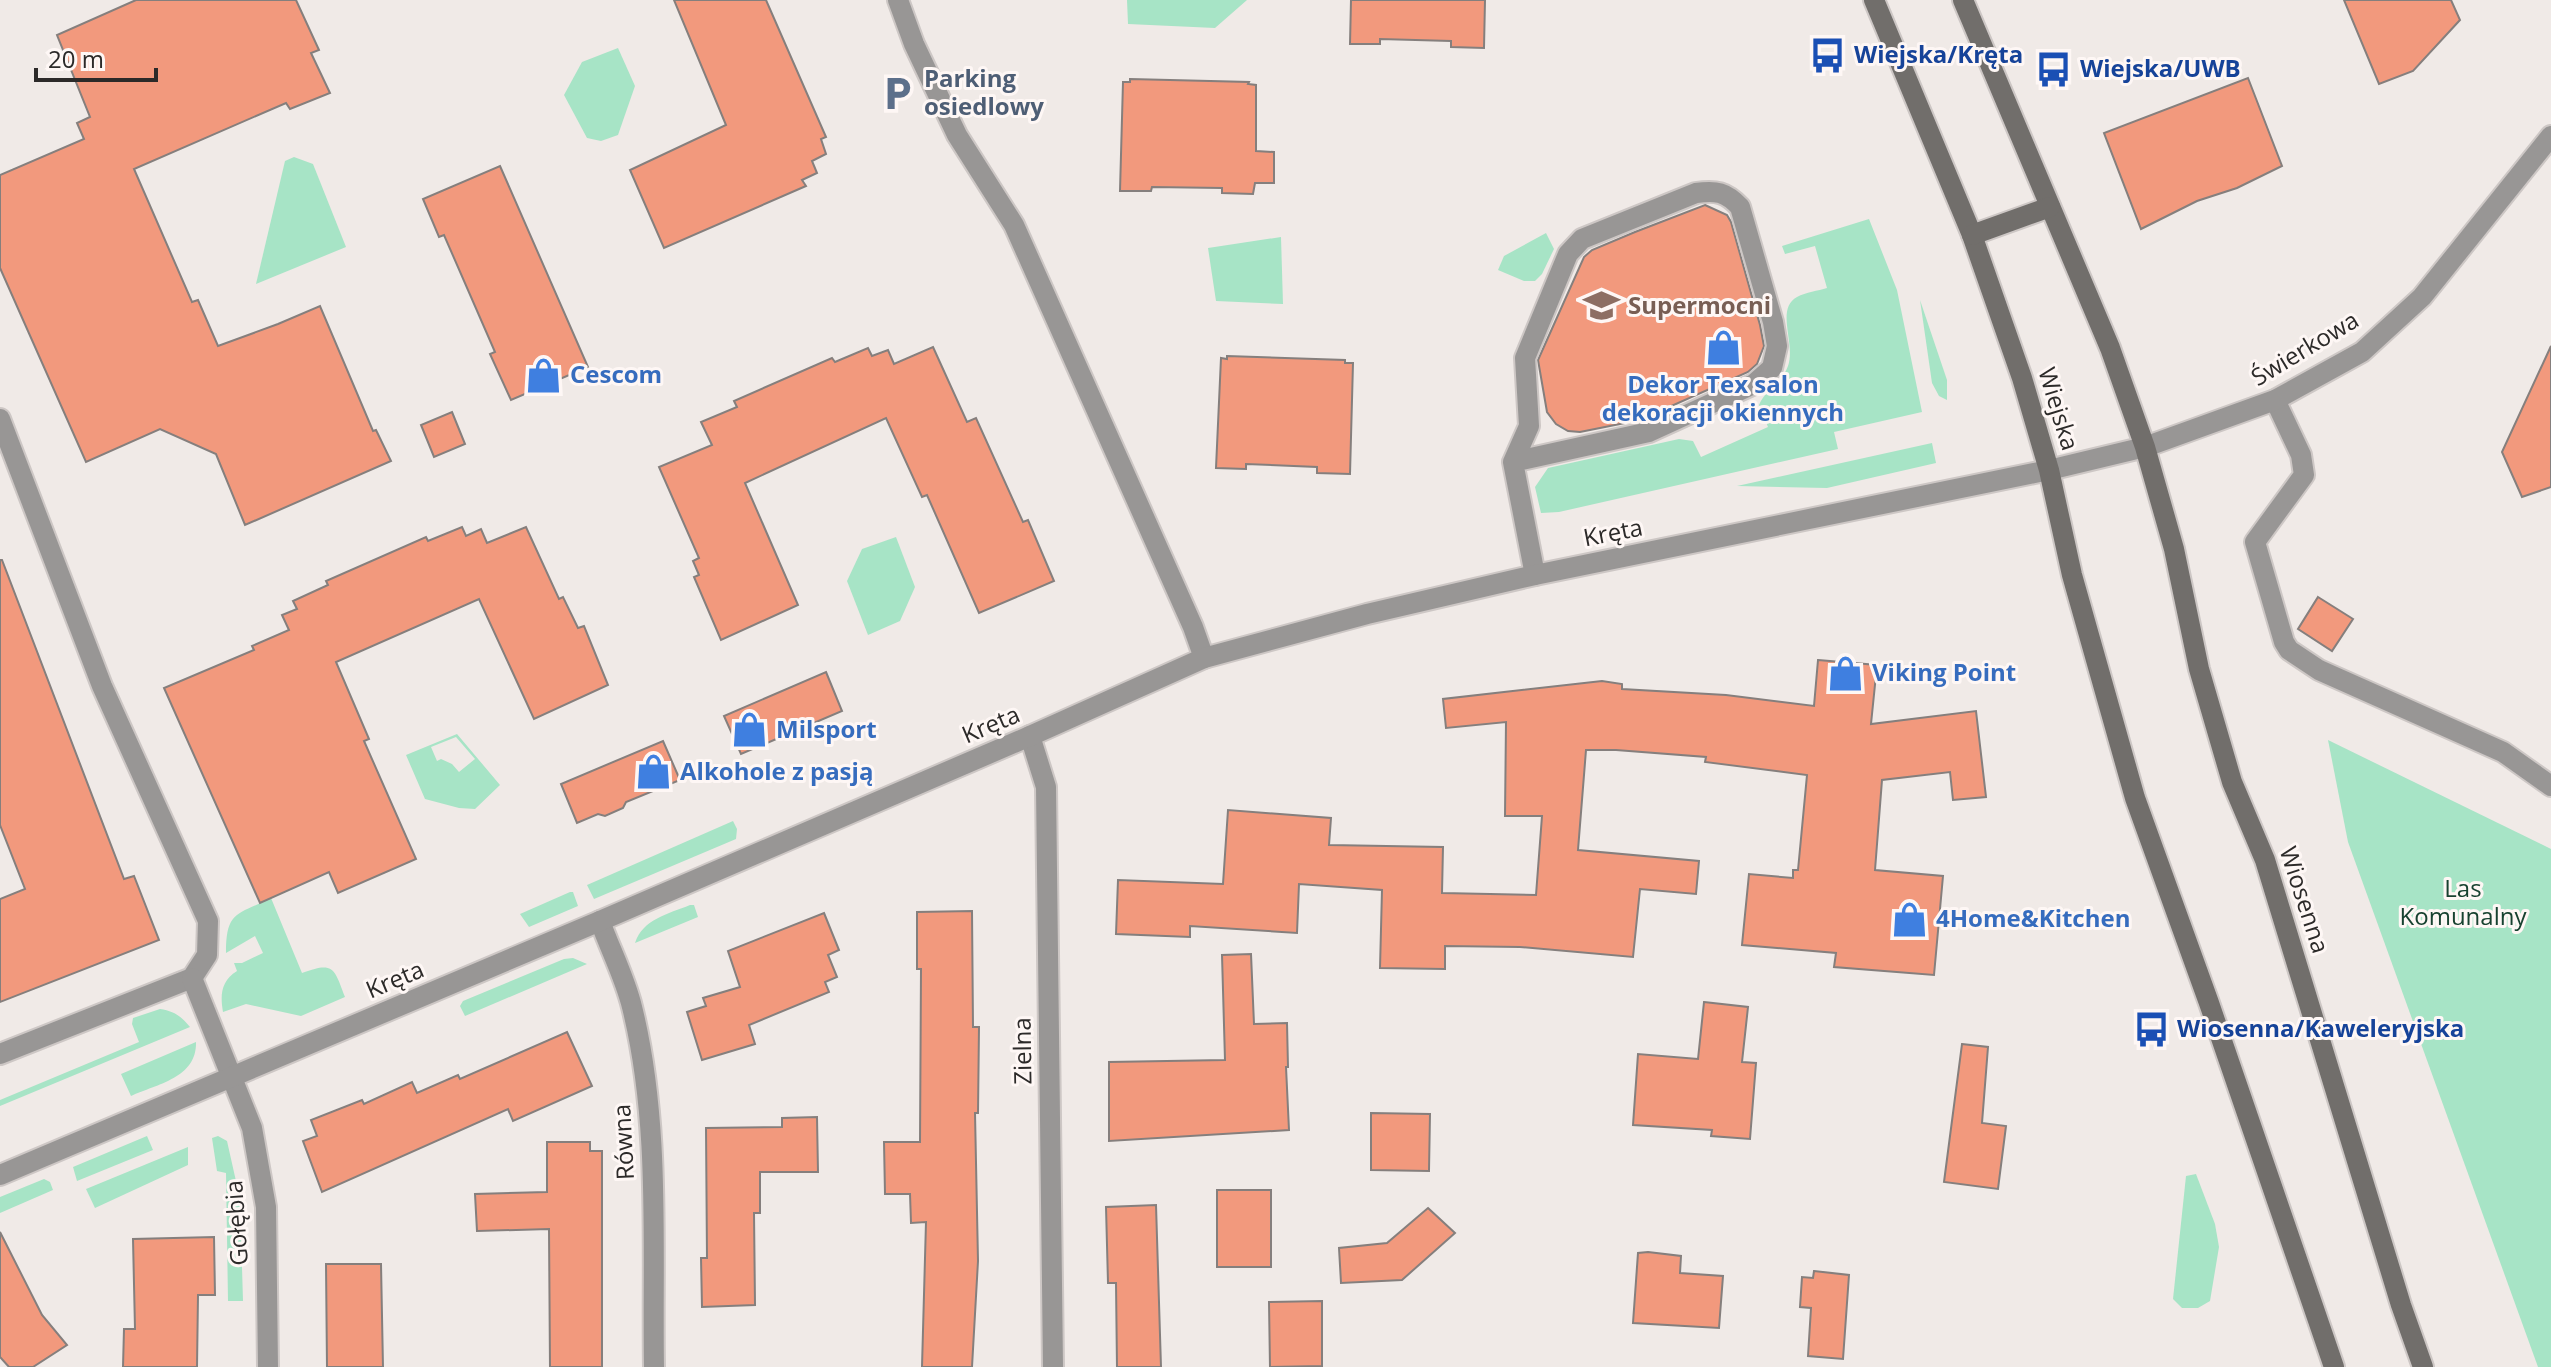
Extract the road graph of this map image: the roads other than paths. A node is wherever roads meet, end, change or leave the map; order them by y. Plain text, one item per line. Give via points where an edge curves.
1 (898, 0) edge
2 (1874, 0) edge
3 (1963, 0) edge
4 (2551, 136) edge
5 (2050, 207) junction
6 (1972, 235) junction
7 (2275, 400) junction
8 (0, 419) edge
9 (2145, 447) junction
10 (1513, 462) junction
11 (2049, 470) junction
12 (1535, 575) junction
13 (1204, 658) junction
14 (1030, 736) junction
15 (2551, 786) edge
16 (600, 921) junction
17 (192, 978) junction
18 (0, 1054) edge
19 (231, 1079) junction
20 (0, 1175) edge
21 (2332, 1366) edge
22 (268, 1367) edge
23 (654, 1367) edge
24 (1053, 1367) edge
25 (2423, 1367) edge

1 - 13 street via 957,135 1014,225
2 - 6 main road, Wiejska
3 - 5 main road
4 - 7 street, Świerkowa via 2422,297 2362,352
5 - 6 main road
5 - 9 main road
6 - 11 main road, Wiejska
7 - 9 street, Świerkowa
7 - 15 street via 2301,455 2304,475 2255,542 2289,650 2319,670 2503,752
8 - 17 street via 102,686 208,921 207,955
9 - 11 street, Wiejska
9 - 25 main road, Wiosenna via 2232,782 2265,860
10 - 10 street via 1529,426 1525,358 1568,254 1582,239 1696,193 1714,190 1729,195 1740,207 1773,322 1777,346 1772,368 1754,384 1649,432
10 - 12 street
11 - 12 street, Kręta
11 - 21 main road via 2072,575 2135,798
12 - 13 street, Kręta
13 - 14 street, Kręta
14 - 16 street, Kręta
14 - 24 street, Zielna via 1046,787
16 - 19 street, Kręta
16 - 23 street, Równa via 631,1005 646,1078
17 - 18 street
17 - 19 street, Gołębia
19 - 20 street, Kręta
19 - 22 street, Gołębia via 252,1128 266,1207

